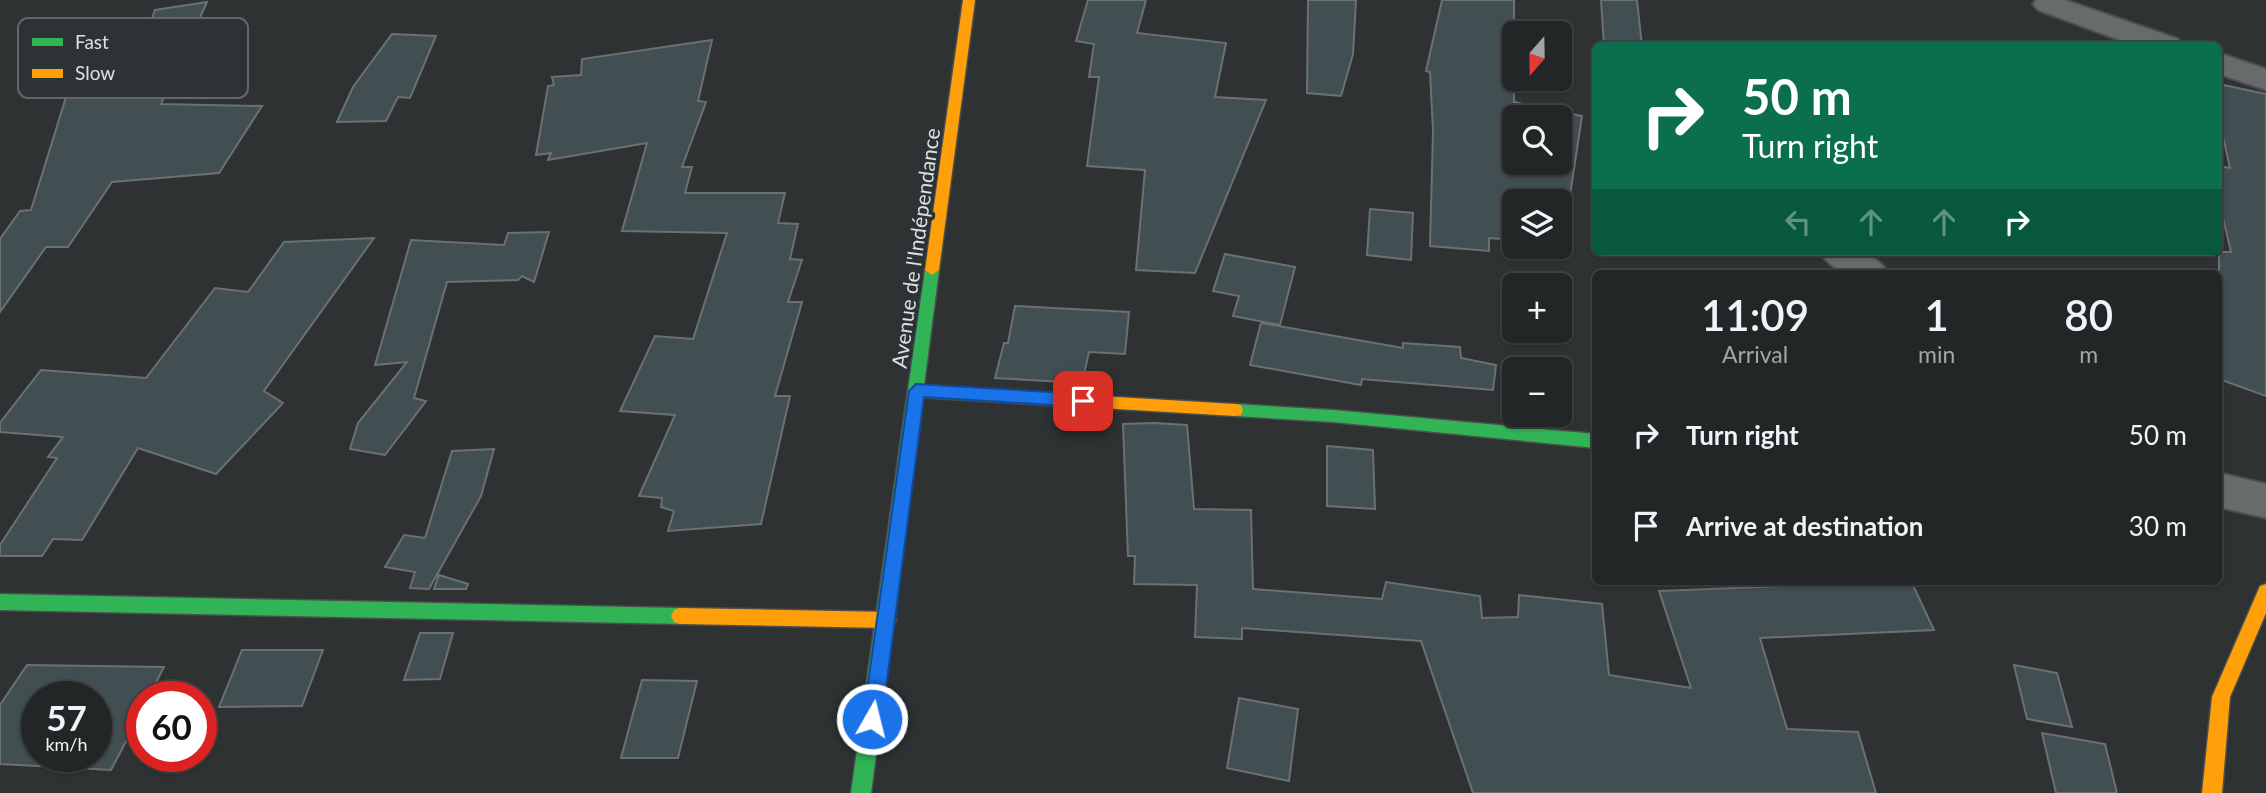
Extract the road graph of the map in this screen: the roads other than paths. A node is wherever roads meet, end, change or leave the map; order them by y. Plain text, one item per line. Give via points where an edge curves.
1 (969, 0) edge
2 (2048, 4) dead end
3 (2156, 42) edge
4 (2222, 65) edge
5 (2266, 80) edge
6 (1844, 256) edge
7 (1865, 270) edge
8 (916, 391) junction
9 (1592, 440) edge
10 (2222, 492) edge
11 (2266, 500) edge
12 (2266, 592) edge
13 (0, 602) edge
14 (887, 620) junction
15 (2256, 642) edge
16 (861, 793) edge
17 (2211, 793) edge

1 - 8 street, Avenue de l'Indépendance
2 - 3 street
4 - 5 street
6 - 7 street
8 - 9 street via 1333,416
8 - 14 street, Avenue de l'Indépendance
10 - 11 street
12 - 15 street
13 - 14 street
14 - 16 street, Avenue de l'Indépendance
15 - 17 street via 2221,698

